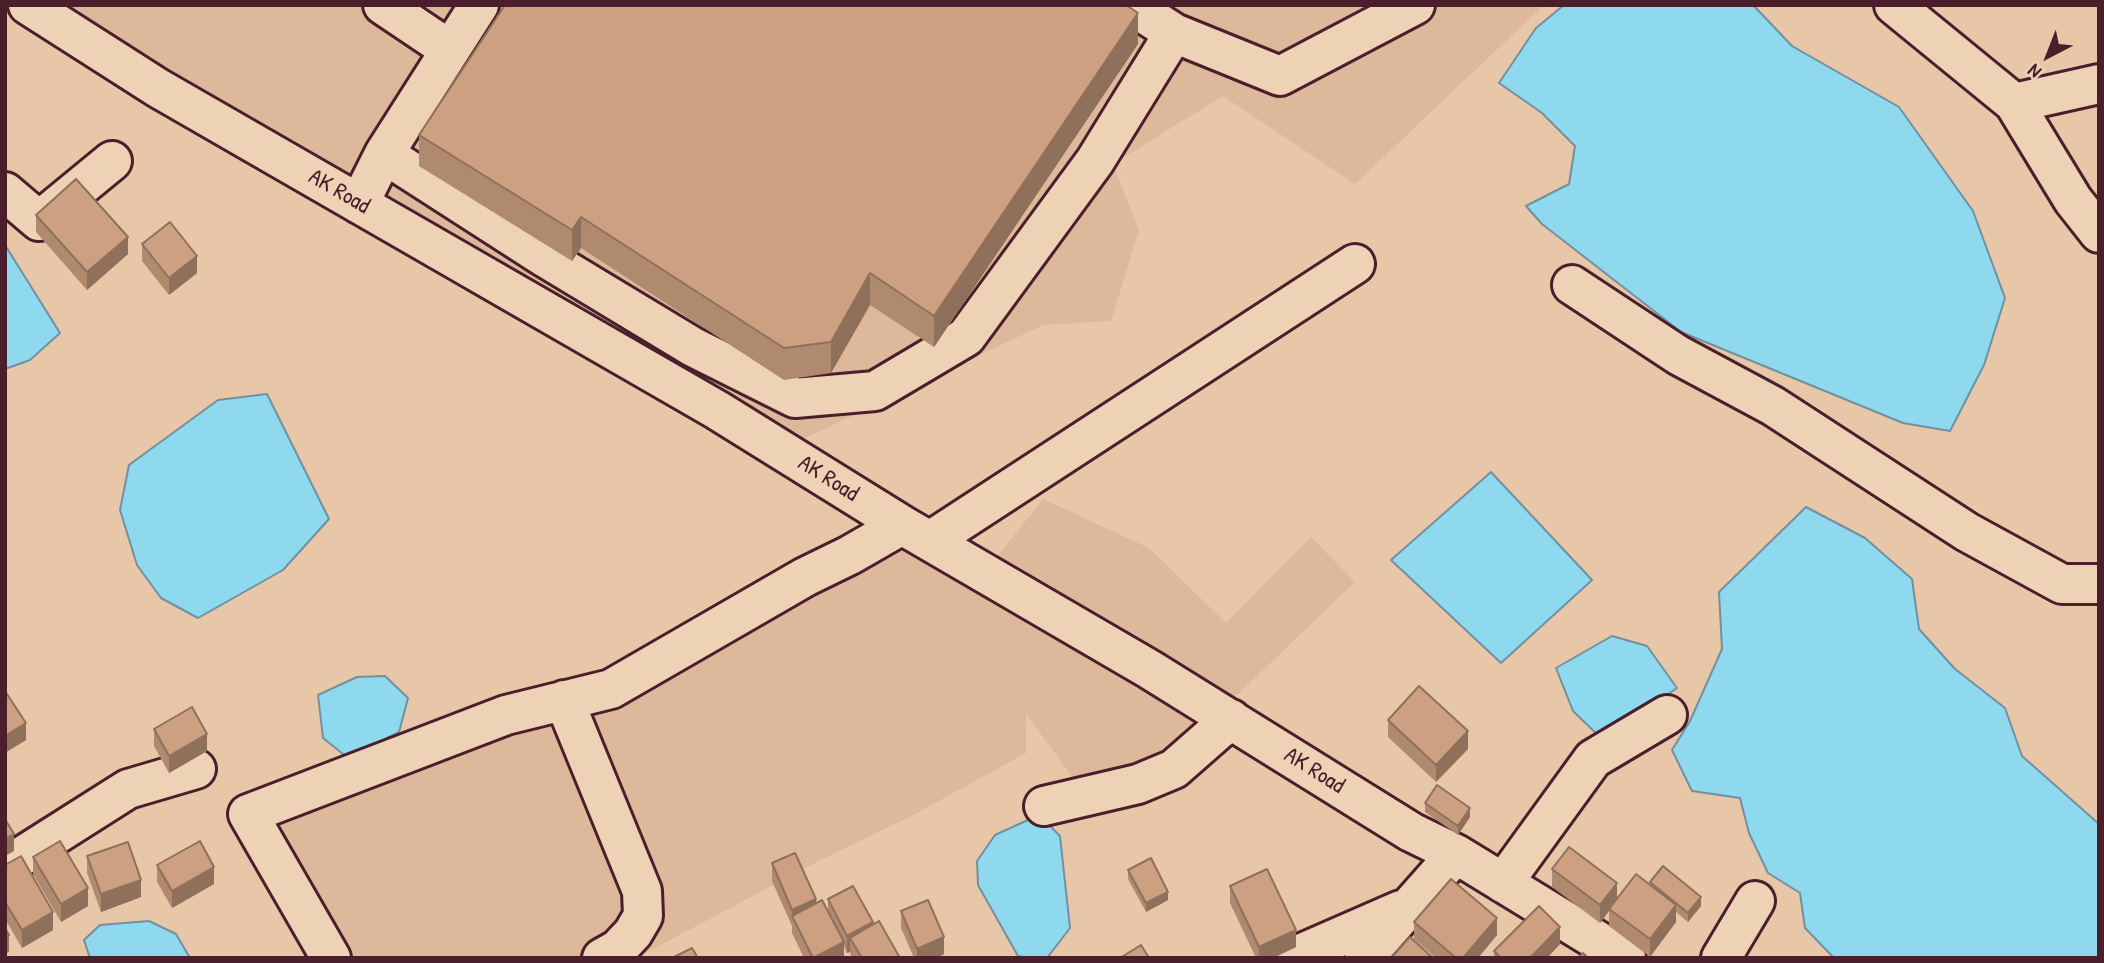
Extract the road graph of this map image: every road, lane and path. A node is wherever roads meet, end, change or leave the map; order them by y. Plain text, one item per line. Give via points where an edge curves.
1 (28, 5) edge
2 (383, 5) edge
3 (478, 5) edge
4 (1131, 5) edge
5 (1415, 5) edge
6 (1894, 5) edge
7 (1174, 33) junction
8 (450, 50) junction
9 (2099, 84) edge
10 (2014, 103) junction
11 (384, 154) junction
12 (112, 161) dead end
13 (5, 192) edge
14 (359, 204) junction
15 (2099, 233) edge
16 (1355, 264) dead end
17 (1572, 285) dead end
18 (916, 533) junction
19 (2099, 583) edge
20 (564, 700) junction
21 (1667, 715) dead end
22 (1231, 719) junction
23 (196, 769) dead end
24 (1044, 806) dead end
25 (1456, 854) junction
26 (5, 867) edge
27 (1503, 883) junction
28 (1755, 901) dead end
29 (1409, 906) junction
30 (1602, 952) edge
31 (331, 958) edge
32 (602, 958) edge
33 (1292, 958) edge
34 (1364, 958) edge
35 (1721, 958) edge

1 - 14 street, AK Road via 158,88
2 - 8 street
3 - 8 street
4 - 7 street
5 - 7 street via 1280,76
6 - 10 street
7 - 11 street via 1095,161 966,337 875,391 794,398 693,347
8 - 11 street
9 - 10 street
10 - 15 street via 2073,200
11 - 14 street
12 - 13 street via 39,221
14 - 18 street, AK Road via 717,410
16 - 18 street
17 - 19 street via 1678,355 1773,406 1967,532 2062,584
18 - 20 street via 850,555 805,577 611,689
18 - 22 street, AK Road
20 - 31 street via 506,715 248,814
20 - 32 street via 642,891 643,916 633,933
21 - 27 street via 1593,759
22 - 24 street via 1174,769 1138,784
22 - 25 street, AK Road via 1411,832
23 - 26 street via 128,789
25 - 27 street, AK Road
25 - 29 street
27 - 30 street, AK Road
28 - 35 street
29 - 33 street
29 - 34 street

